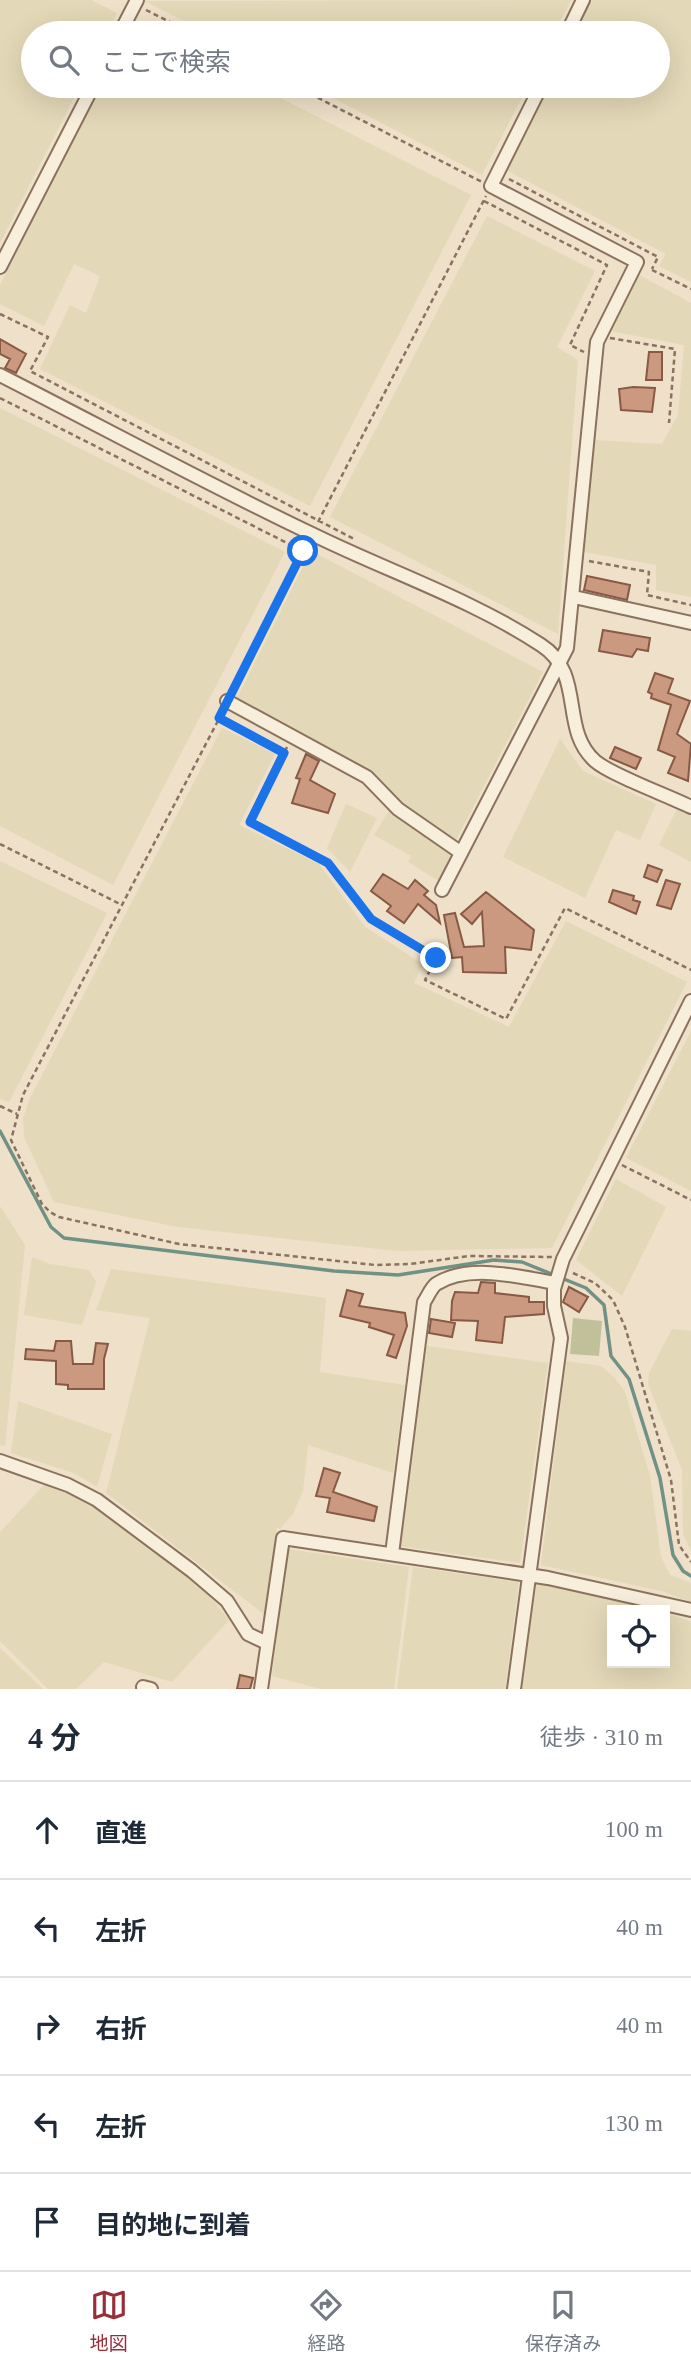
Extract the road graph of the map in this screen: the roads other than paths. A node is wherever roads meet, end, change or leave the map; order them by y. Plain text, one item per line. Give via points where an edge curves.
1 (583, 0) edge
2 (136, 2) edge
3 (126, 21) edge
4 (573, 21) edge
5 (87, 98) edge
6 (535, 98) edge
7 (0, 267) edge
8 (0, 375) edge
9 (573, 597) junction
10 (691, 623) edge
11 (561, 665) junction
12 (227, 701) road end
13 (691, 807) edge
14 (460, 852) junction
15 (442, 890) dead end
16 (691, 1001) edge
17 (555, 1283) junction
18 (0, 1461) edge
19 (392, 1554) junction
20 (529, 1574) junction
21 (691, 1610) edge
22 (267, 1643) junction
23 (261, 1689) edge
24 (514, 1689) edge

1 - 4 street
2 - 3 street
5 - 7 street
6 - 9 street via 491,186 636,262 600,336
8 - 11 street via 311,534 493,618 541,645
9 - 10 street
9 - 11 street
11 - 13 street via 570,683 580,741 596,762
11 - 14 street
12 - 14 street via 367,777 398,809
14 - 15 street
16 - 17 street via 610,1158
17 - 19 street via 479,1274 434,1286 424,1302
17 - 20 street via 561,1338
18 - 22 street via 97,1500 192,1571 226,1601 248,1634
19 - 20 street
19 - 22 street via 283,1538
20 - 21 street
20 - 24 street
22 - 23 street

